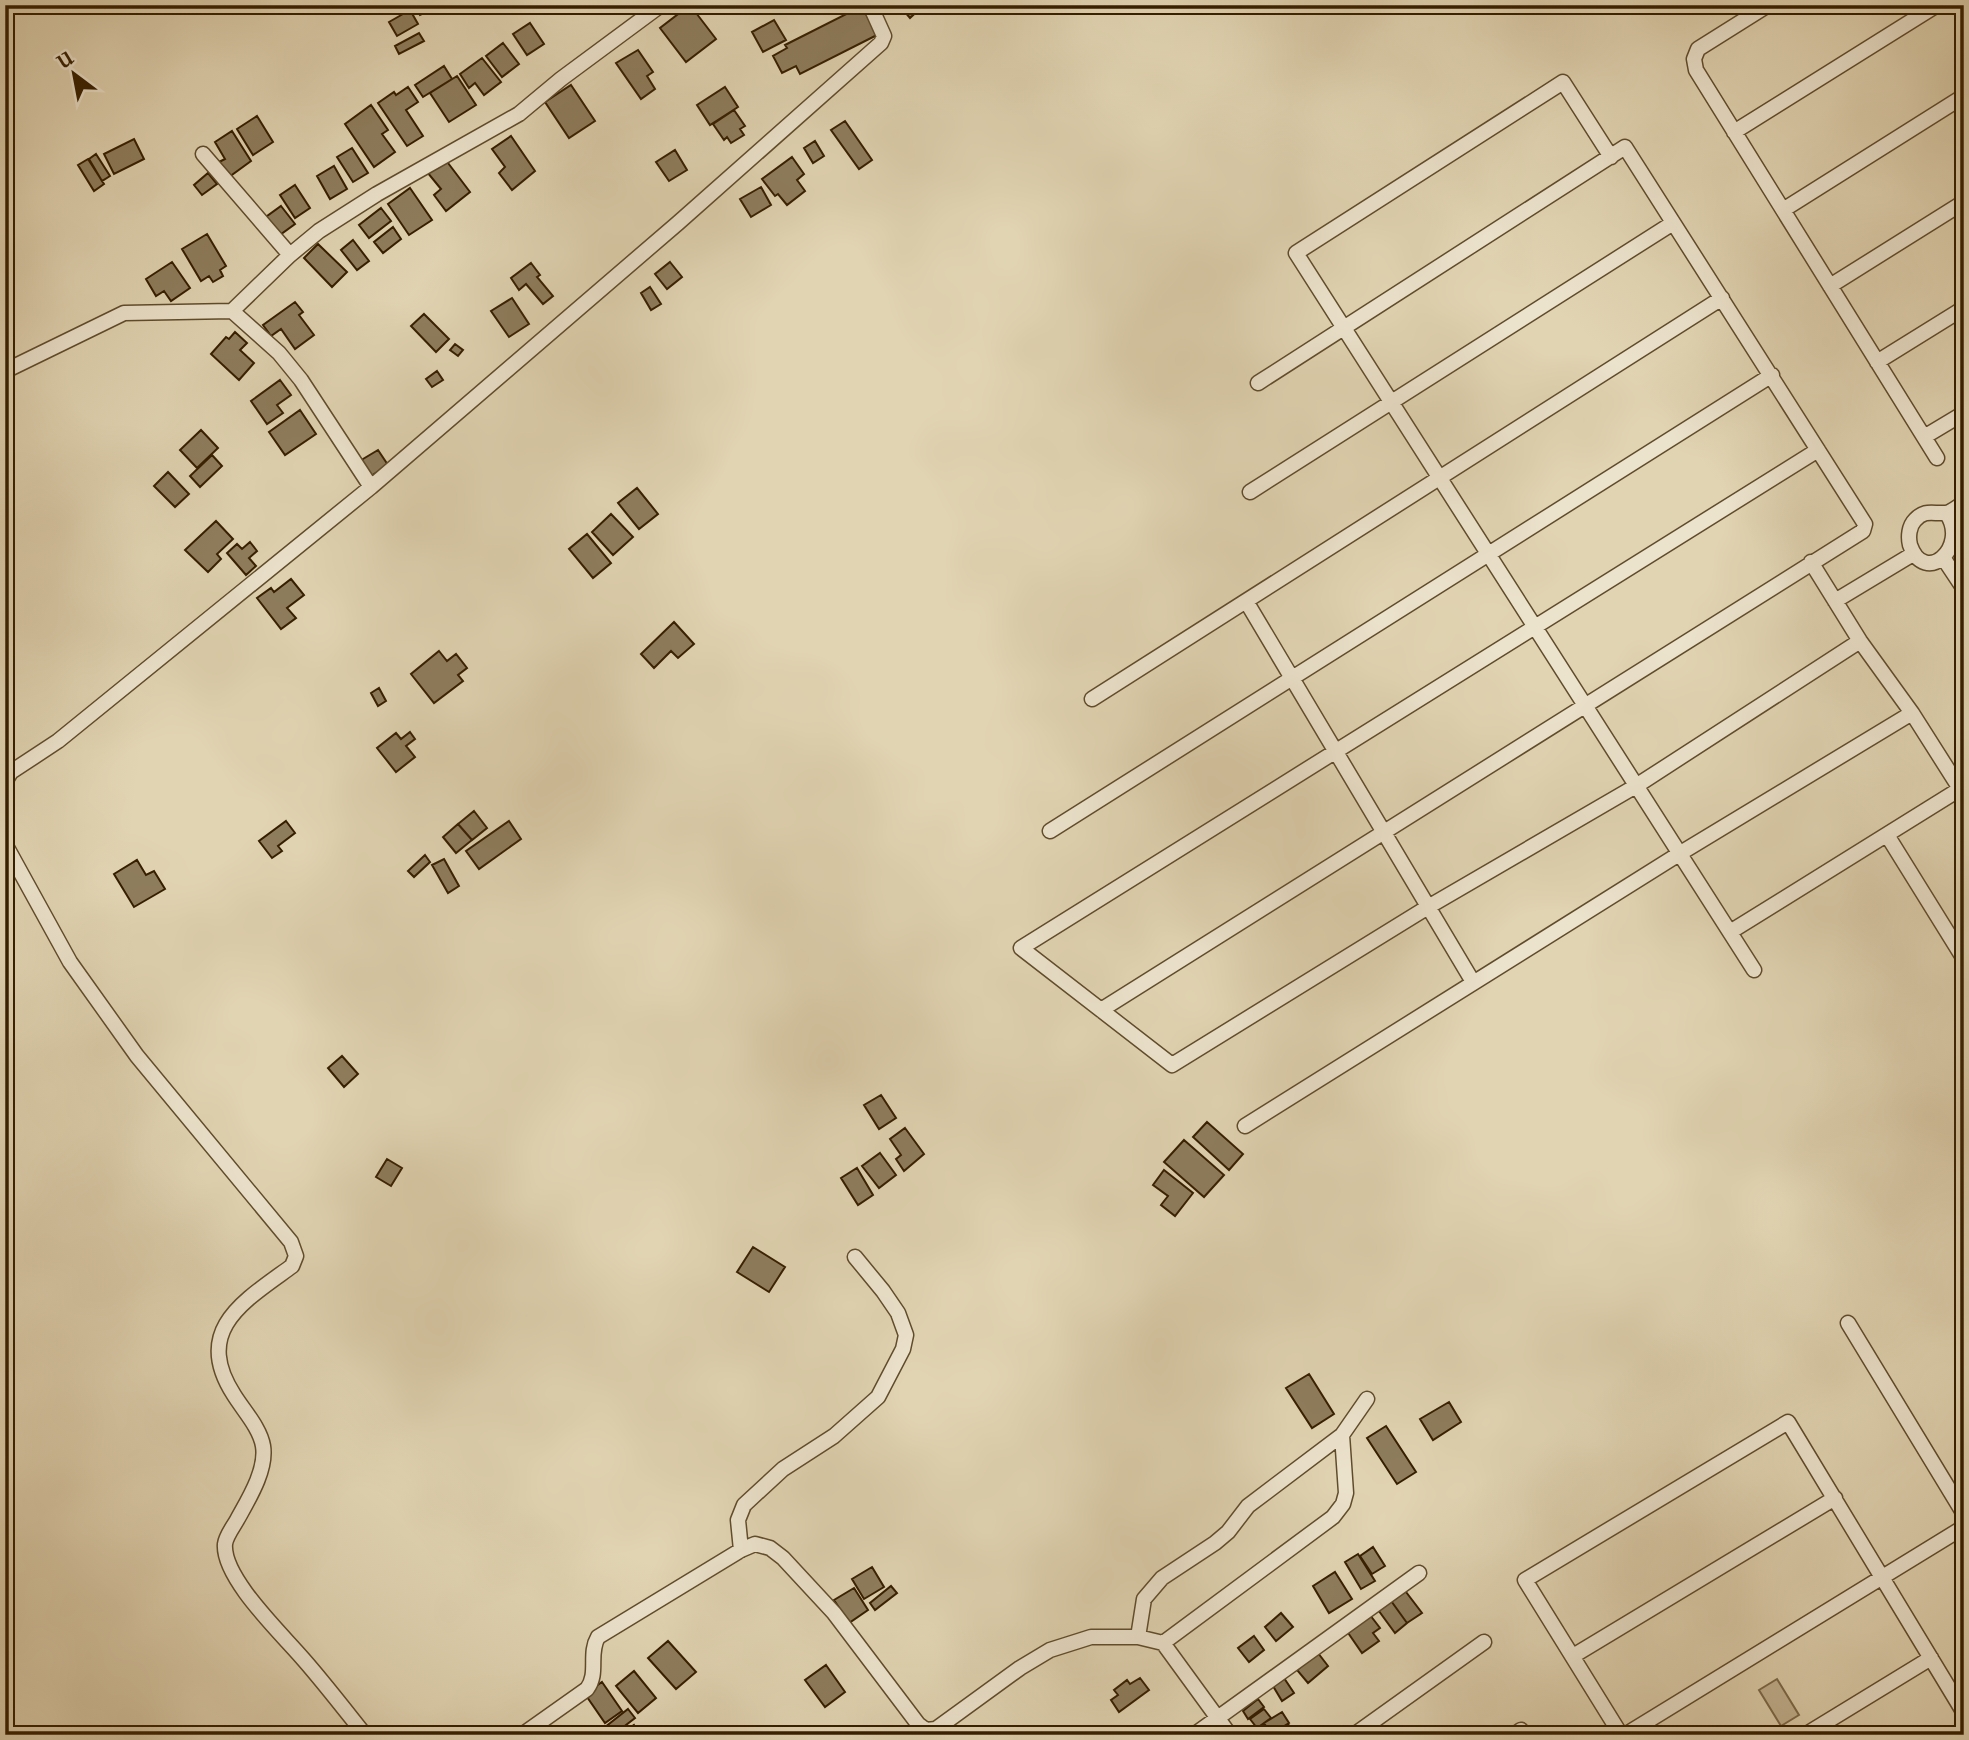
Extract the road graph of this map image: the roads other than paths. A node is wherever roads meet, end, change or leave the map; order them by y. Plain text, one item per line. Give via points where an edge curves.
1 (661, 5) edge
2 (870, 5) edge
3 (1768, 5) edge
4 (1937, 5) edge
5 (1964, 96) edge
6 (1734, 132) junction
7 (203, 154) dead end
8 (1611, 157) junction
9 (1964, 202) edge
10 (1783, 210) junction
11 (1674, 223) junction
12 (290, 255) junction
13 (1830, 286) junction
14 (1722, 298) junction
15 (1964, 307) edge
16 (232, 311) junction
17 (1344, 328) junction
18 (1877, 362) junction
19 (5, 370) edge
20 (1772, 375) junction
21 (1258, 383) dead end
22 (1391, 402) junction
23 (1964, 413) edge
24 (1924, 438) junction
25 (1818, 450) junction
26 (1937, 458) dead end
27 (1440, 478) junction
28 (371, 486) junction
29 (1250, 492) dead end
30 (1964, 503) edge
31 (1947, 514) junction
32 (1962, 530) edge
33 (1488, 554) junction
34 (1913, 554) junction
35 (1811, 562) junction
36 (1946, 562) junction
37 (1964, 589) edge
38 (1246, 601) junction
39 (1835, 601) junction
40 (1535, 627) junction
41 (1860, 640) junction
42 (1292, 678) junction
43 (1092, 699) dead end
44 (1584, 705) junction
45 (1912, 713) junction
46 (1335, 751) junction
47 (5, 782) edge
48 (1636, 786) junction
49 (1962, 792) edge
50 (1050, 831) dead end
51 (1384, 832) junction
52 (1887, 835) junction
53 (5, 844) edge
54 (1679, 854) junction
55 (1428, 907) junction
56 (1730, 932) junction
57 (1964, 959) edge
58 (1754, 970) dead end
59 (1473, 982) junction
60 (1101, 1010) junction
61 (1245, 1126) dead end
62 (855, 1257) dead end
63 (1848, 1323) dead end
64 (1367, 1399) dead end
65 (1342, 1435) junction
66 (1835, 1497) junction
67 (1964, 1514) edge
68 (1964, 1527) edge
69 (741, 1550) junction
70 (1419, 1573) dead end
71 (1884, 1577) junction
72 (1138, 1637) junction
73 (1484, 1642) dead end
74 (1163, 1643) junction
75 (1573, 1656) junction
76 (1931, 1658) junction
77 (1964, 1713) edge
78 (1218, 1718) junction
79 (365, 1735) edge
80 (522, 1735) edge
81 (1194, 1735) edge
82 (1230, 1735) edge
83 (1354, 1735) edge
84 (1623, 1735) edge
85 (1805, 1735) edge

1 - 12 street via 519,114 377,194
2 - 28 street via 884,36 881,43
3 - 6 street via 1698,49 1694,58 1696,71
4 - 6 street
5 - 10 street
6 - 10 street
7 - 12 street
8 - 11 street via 1625,147
8 - 17 street
8 - 17 street via 1563,82 1296,253
9 - 13 street
10 - 13 street
11 - 14 street
11 - 22 street
12 - 16 street
13 - 18 street
14 - 20 street
14 - 27 street
15 - 18 street
16 - 19 street via 124,313
16 - 28 street via 302,380
17 - 21 street
17 - 22 street
18 - 24 street
20 - 25 street
20 - 33 street
22 - 27 street
22 - 29 street
23 - 24 street
24 - 26 street
25 - 35 street via 1866,524 1863,531
25 - 40 street
27 - 33 street
27 - 38 street
28 - 47 street via 58,741 11,772
30 - 31 street
31 - 32 street
31 - 34 street via 1929,511 1914,520 1908,537
32 - 36 street via 1959,549
33 - 40 street
33 - 42 street
34 - 36 street via 1928,564
34 - 39 street
35 - 39 street
35 - 44 street
36 - 37 street
38 - 42 street
38 - 43 street
39 - 41 street
40 - 44 street
40 - 46 street
41 - 45 street
41 - 48 street
42 - 46 street
42 - 50 street
44 - 48 street
44 - 51 street
45 - 49 street
45 - 54 street
46 - 51 street
46 - 60 street via 1021,948
48 - 54 street
48 - 55 street
49 - 52 street
51 - 55 street
51 - 60 street
52 - 56 street
52 - 57 street
53 - 79 street via 70,962 137,1056 291,1242 296,1256 292,1266 238,1305 219,1350 220,1370 261,1436 264,1451 251,1496 225,1541 225,1556 253,1602
54 - 56 street
54 - 59 street
55 - 59 street
55 - 60 street via 1172,1065
56 - 58 street
59 - 61 street
62 - 69 street via 898,1313 906,1335 903,1349 878,1397 834,1437 783,1469 744,1506 738,1520
63 - 67 street
64 - 65 street
65 - 72 street via 1248,1506 1215,1543 1156,1584 1144,1599
65 - 74 street via 1346,1493 1334,1517
66 - 71 street
66 - 75 street
66 - 75 street via 1788,1422 1525,1580
68 - 71 street
69 - 72 street via 755,1544 783,1558 835,1613 926,1730 936,1729 1050,1650 1091,1637
69 - 80 street via 598,1637 593,1646 593,1681 587,1689
70 - 78 street
71 - 76 street
71 - 84 street
72 - 74 street
73 - 83 street
74 - 78 street
75 - 84 street
76 - 77 street
76 - 85 street
78 - 81 street
78 - 82 street

